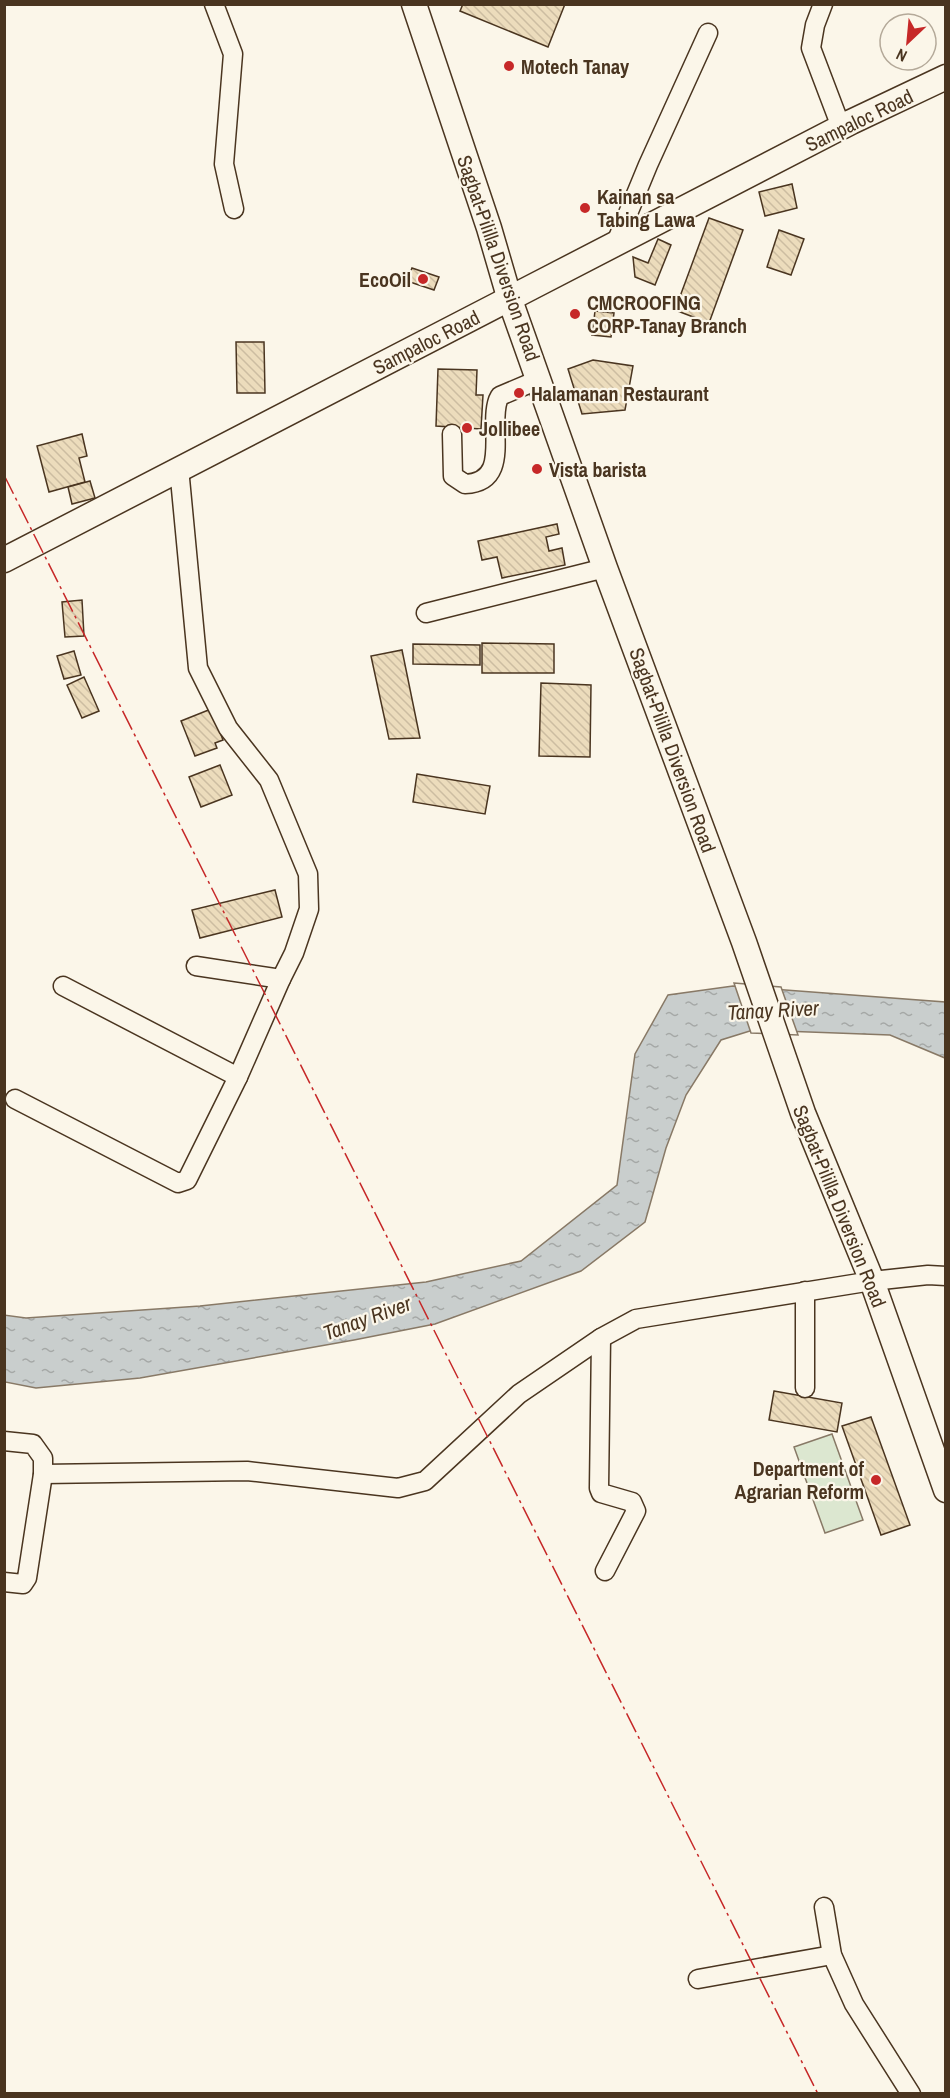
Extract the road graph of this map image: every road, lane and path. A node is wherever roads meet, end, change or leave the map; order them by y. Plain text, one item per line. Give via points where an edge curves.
1 (214, 4) edge
2 (414, 4) edge
3 (823, 4) edge
4 (708, 33) dead end
5 (945, 77) edge
6 (842, 127) junction
7 (234, 209) dead end
8 (615, 245) junction
9 (510, 300) junction
10 (540, 379) junction
11 (452, 434) dead end
12 (179, 468) junction
13 (4, 560) edge
14 (605, 568) junction
15 (426, 613) dead end
16 (196, 966) dead end
17 (281, 979) junction
18 (63, 986) dead end
19 (238, 1077) junction
20 (15, 1099) dead end
21 (945, 1276) edge
22 (872, 1281) junction
23 (805, 1291) junction
24 (601, 1338) junction
25 (806, 1388) dead end
26 (4, 1441) edge
27 (43, 1474) junction
28 (945, 1490) edge
29 (604, 1571) dead end
30 (4, 1582) edge
31 (824, 1907) dead end
32 (832, 1955) junction
33 (698, 1979) dead end
34 (911, 2094) edge

1 - 7 street via 233,54 224,164
2 - 9 main road, Sagbat-Pililla Diversion Road
3 - 6 street via 811,48
4 - 8 street
5 - 6 main road, Sampaloc Road
6 - 8 main road, Sampaloc Road
8 - 9 main road, Sampaloc Road
9 - 10 main road, Sagbat-Pililla Diversion Road
9 - 12 main road, Sampaloc Road
10 - 11 street via 500,396 496,404 494,467 482,479 465,484 453,476
10 - 14 main road, Sagbat-Pililla Diversion Road
12 - 13 main road, Sampaloc Road
12 - 17 street via 198,669 228,729 269,780 308,874 309,909
14 - 15 street
14 - 22 main road, Sagbat-Pililla Diversion Road via 744,942 802,1113
16 - 17 street
17 - 19 street
18 - 19 street
19 - 20 street via 191,1175 178,1183
21 - 22 street
22 - 23 street
22 - 28 main road, Sagbat-Pililla Diversion Road
23 - 24 street via 636,1319
23 - 25 street
24 - 27 street via 519,1394 425,1481 411,1486 398,1488 247,1471
24 - 29 street via 600,1493 632,1502 636,1511
26 - 27 street via 33,1444 43,1458
27 - 30 street via 27,1578 23,1584
31 - 32 street
32 - 33 street
32 - 34 street via 854,2004

